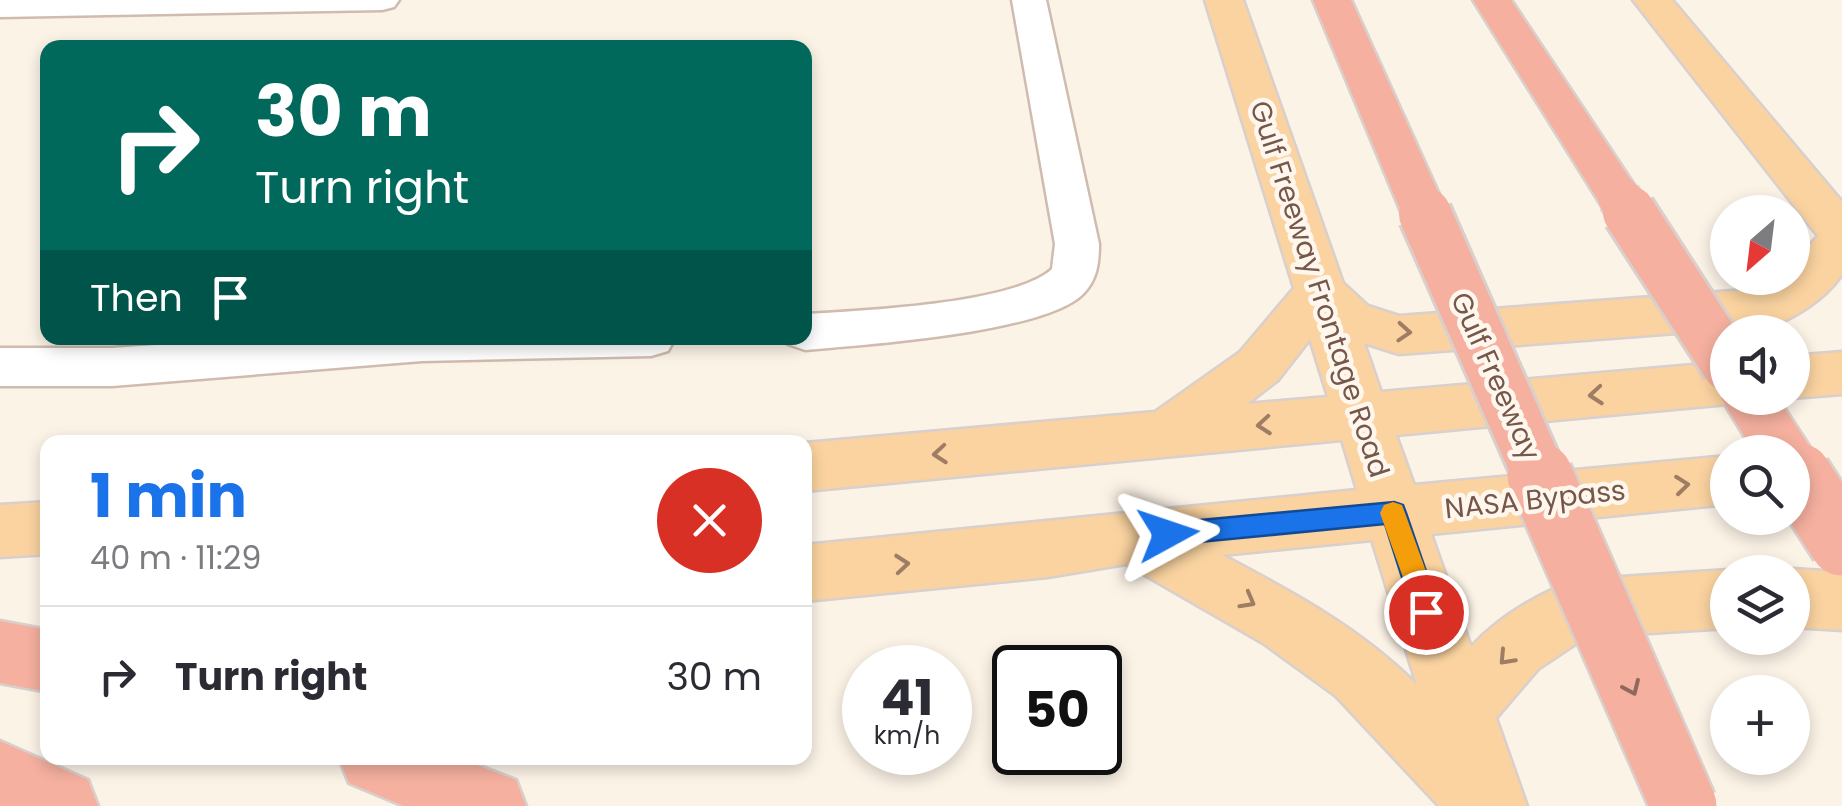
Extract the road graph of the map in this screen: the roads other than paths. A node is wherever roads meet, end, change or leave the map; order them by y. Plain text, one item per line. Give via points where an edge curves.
1 (382, 0) edge
2 (1029, 0) edge
3 (1224, 0) edge
4 (1332, 0) edge
5 (1492, 0) edge
6 (1652, 0) edge
7 (0, 6) edge
8 (1842, 236) edge
9 (1320, 291) junction
10 (812, 332) edge
11 (1710, 337) edge
12 (396, 345) edge
13 (0, 367) edge
14 (1842, 373) edge
15 (1810, 376) edge
16 (1710, 385) edge
17 (1361, 416) junction
18 (1168, 433) junction
19 (812, 465) edge
20 (1842, 469) edge
21 (1810, 472) edge
22 (1710, 482) edge
23 (1810, 494) edge
24 (1394, 513) junction
25 (40, 528) edge
26 (0, 531) edge
27 (1132, 537) junction
28 (1842, 543) edge
29 (812, 573) edge
30 (1810, 599) edge
31 (1710, 600) edge
32 (1842, 601) edge
33 (0, 652) edge
34 (40, 659) edge
35 (40, 670) edge
36 (0, 676) edge
37 (1459, 710) junction
38 (391, 765) edge
39 (0, 777) edge
40 (62, 806) edge
41 (490, 806) edge
42 (1490, 806) edge
43 (1684, 806) edge

1 - 7 lane
2 - 10 lane via 1077,244 1076,270 1062,287 988,310
3 - 9 main road, Gulf Freeway Frontage Road
4 -> 43 highway, Gulf Freeway, bridge
5 - 11 highway, bridge
6 - 8 main road
9 -> 8 main road via 1350,319 1398,335 1770,306 1818,272
9 - 17 main road, Gulf Freeway Frontage Road
9 - 18 main road via 1259,366
12 - 13 lane via 112,367
14 - 15 main road
16 -> 17 main road
17 -> 18 main road
17 - 24 main road, Gulf Freeway Frontage Road
18 -> 19 main road
20 - 21 main road
24 -> 22 main road, NASA Bypass
23 - 28 highway, bridge
24 - 27 main road, NASA Bypass
24 - 37 main road, Gulf Freeway Frontage Road
25 - 26 main road
29 -> 27 main road, NASA Bypass
27 -> 42 main road via 1286,622 1360,674
30 - 32 main road
31 -> 37 main road via 1575,609 1515,647
33 - 34 highway
35 - 36 main road
37 - 42 main road, Gulf Freeway Frontage Road
38 - 41 highway
39 - 40 highway

